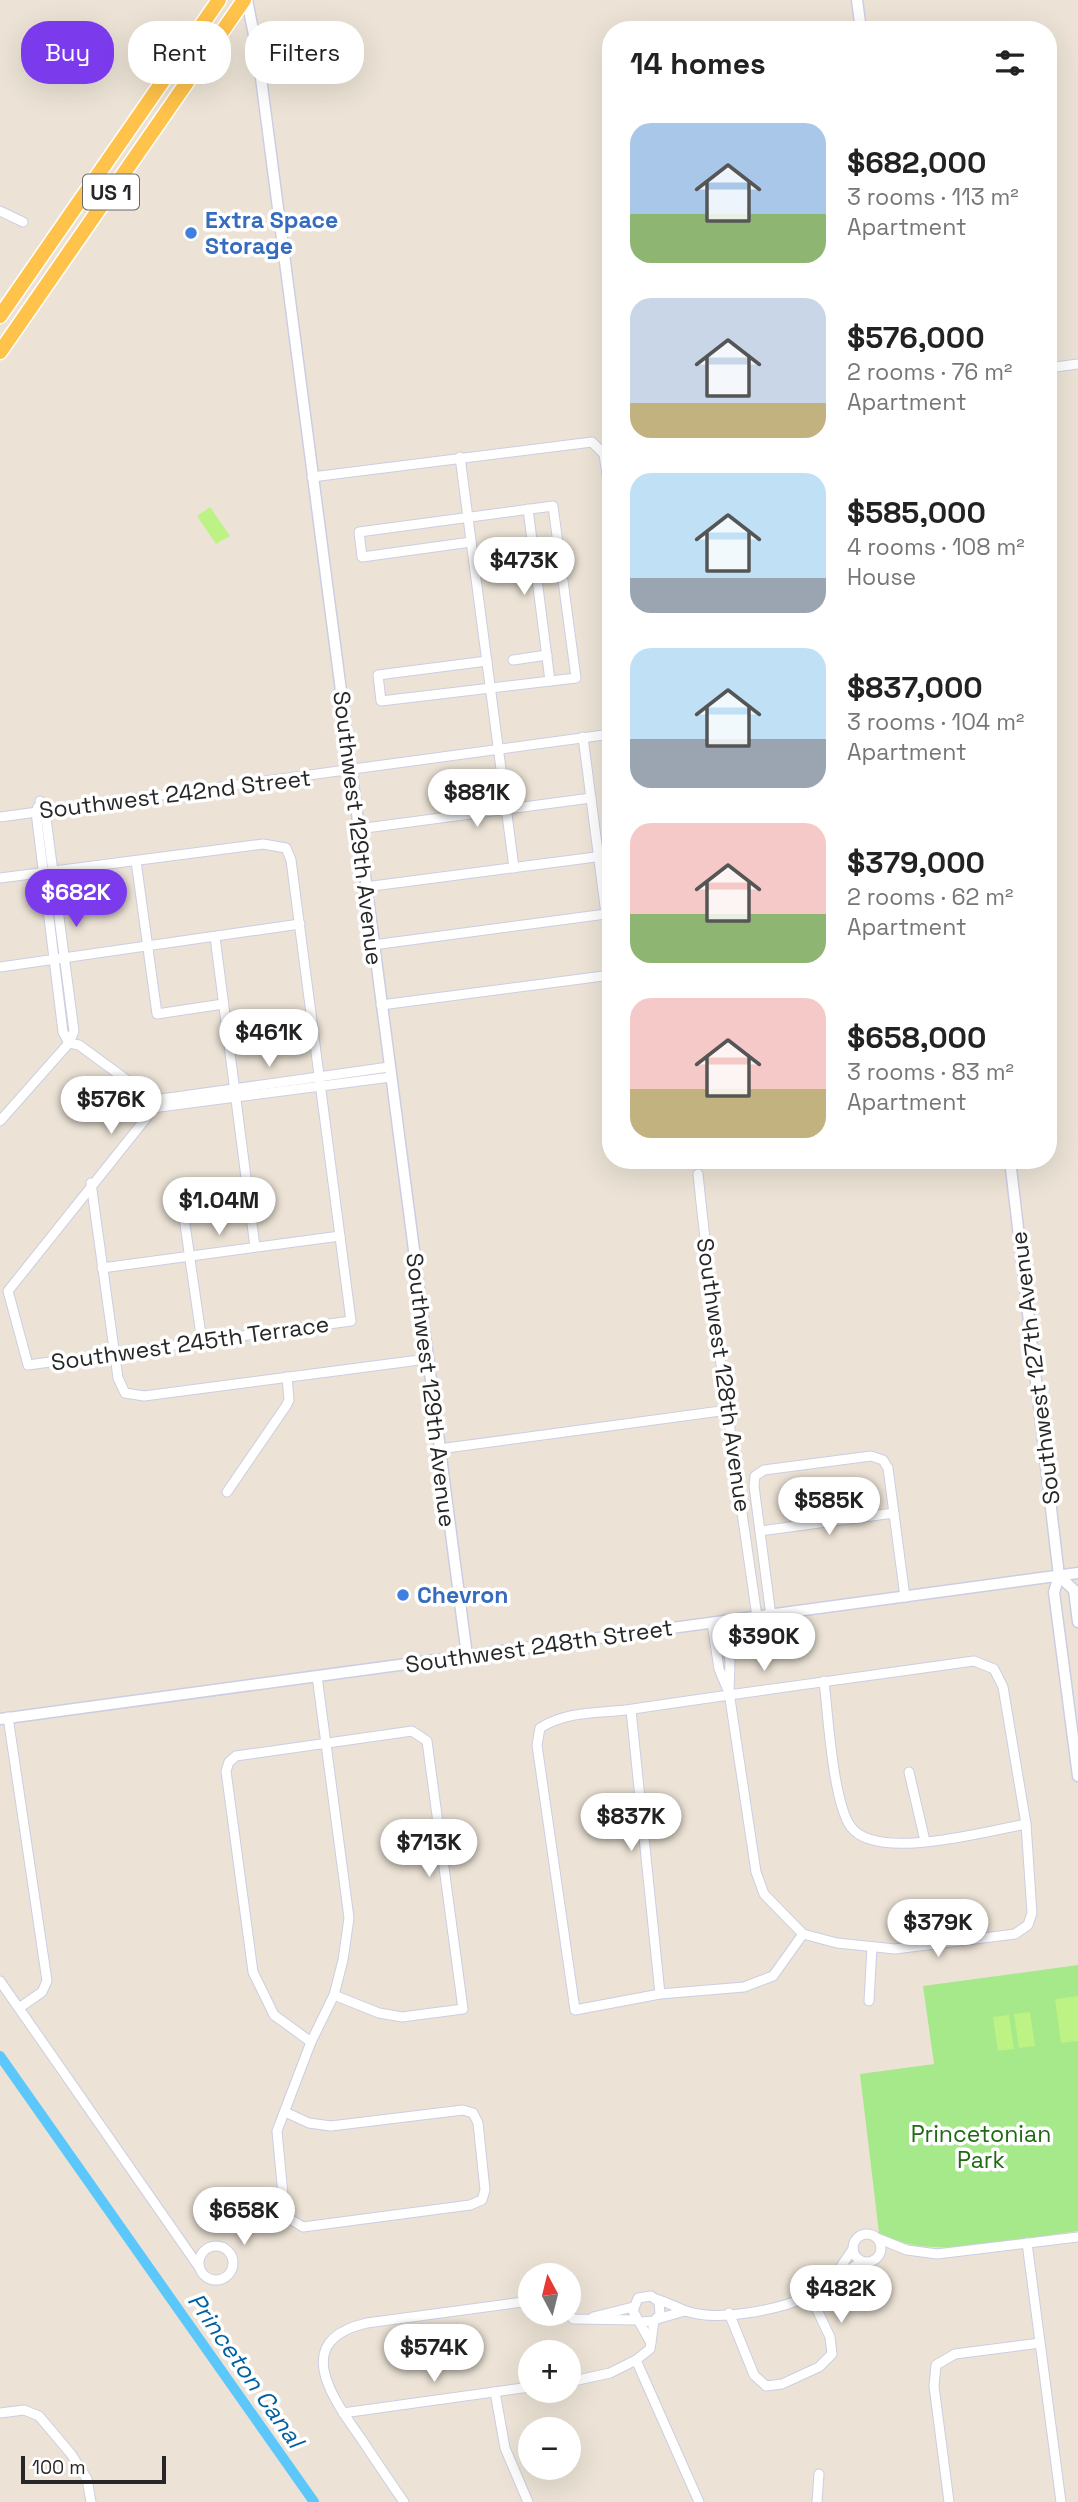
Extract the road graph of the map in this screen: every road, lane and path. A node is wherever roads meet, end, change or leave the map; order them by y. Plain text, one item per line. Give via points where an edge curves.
1 (219, 0) edge
2 (245, 0) edge
3 (857, 0) edge
4 (860, 21) edge
5 (0, 211) edge
6 (23, 222) dead end
7 (0, 316) edge
8 (0, 352) edge
9 (1078, 363) edge
10 (1057, 366) edge
11 (602, 452) edge
12 (460, 457) junction
13 (312, 477) junction
14 (528, 509) junction
15 (468, 517) junction
16 (471, 542) junction
17 (547, 655) junction
18 (513, 660) dead end
19 (487, 661) junction
20 (551, 681) junction
21 (490, 688) junction
22 (602, 735) edge
23 (583, 737) junction
24 (498, 748) junction
25 (351, 770) junction
26 (591, 798) junction
27 (506, 810) junction
28 (41, 812) junction
29 (0, 817) edge
30 (358, 829) junction
31 (602, 856) edge
32 (599, 857) junction
33 (136, 860) junction
34 (514, 869) junction
35 (49, 873) junction
36 (0, 878) edge
37 (602, 881) edge
38 (365, 887) junction
39 (602, 915) edge
40 (300, 924) junction
41 (215, 937) junction
42 (373, 945) junction
43 (147, 947) junction
44 (59, 959) junction
45 (0, 967) edge
46 (602, 976) edge
47 (223, 1003) junction
48 (381, 1005) junction
49 (69, 1043) junction
50 (390, 1072) junction
51 (321, 1082) junction
52 (234, 1093) junction
53 (153, 1104) junction
54 (0, 1121) edge
55 (1011, 1169) edge
56 (698, 1174) dead end
57 (247, 1182) junction
58 (91, 1183) junction
59 (340, 1236) junction
60 (255, 1247) junction
61 (188, 1256) junction
62 (102, 1268) junction
63 (4, 1287) edge
64 (202, 1342) junction
65 (114, 1353) junction
66 (427, 1359) junction
67 (287, 1377) junction
68 (728, 1410) junction
69 (439, 1449) junction
70 (227, 1492) dead end
71 (894, 1513) junction
72 (760, 1531) junction
73 (1078, 1573) edge
74 (1059, 1576) junction
75 (905, 1597) junction
76 (771, 1616) junction
77 (757, 1617) junction
78 (725, 1621) junction
79 (1078, 1622) edge
80 (712, 1623) junction
81 (467, 1656) junction
82 (317, 1676) junction
83 (824, 1681) junction
84 (729, 1692) junction
85 (631, 1710) junction
86 (4, 1718) edge
87 (326, 1743) junction
88 (909, 1772) dead end
89 (1078, 1776) edge
90 (1026, 1824) junction
91 (925, 1841) junction
92 (803, 1934) junction
93 (872, 1947) junction
94 (0, 1981) edge
95 (334, 1994) junction
96 (660, 1994) junction
97 (869, 2001) dead end
98 (19, 2008) junction
99 (311, 2042) junction
100 (285, 2112) junction
101 (1078, 2237) edge
102 (877, 2238) junction
103 (183, 2241) junction
104 (1027, 2243) junction
105 (208, 2248) junction
106 (853, 2249) junction
107 (907, 2250) junction
108 (880, 2255) junction
109 (864, 2262) junction
110 (199, 2266) junction
111 (834, 2277) junction
112 (810, 2295) junction
113 (656, 2298) junction
114 (518, 2303) edge
115 (633, 2306) junction
116 (685, 2311) junction
117 (729, 2314) junction
118 (593, 2317) junction
119 (581, 2318) edge
120 (656, 2320) junction
121 (639, 2321) junction
122 (651, 2343) junction
123 (1040, 2343) junction
124 (636, 2360) junction
125 (581, 2379) edge
126 (518, 2389) edge
127 (495, 2392) junction
128 (0, 2413) edge
129 (343, 2413) junction
130 (819, 2474) dead end
131 (90, 2502) edge
132 (404, 2502) edge
133 (528, 2502) edge
134 (699, 2502) edge
135 (817, 2502) edge
136 (949, 2502) edge
137 (1061, 2502) edge

1 - 7 highway, US 1
2 - 8 highway, US 1
2 - 13 street, Southwest 129th Avenue via 258,55
3 - 4 street
5 - 6 street
9 - 10 street
11 - 12 street via 592,442
12 - 13 street
12 - 15 street
13 - 25 street, Southwest 129th Avenue
14 - 15 street
14 - 17 street
14 - 20 street via 553,506 558,539 576,678
15 - 16 street
15 - 16 street via 359,532 362,557
16 - 19 street
17 - 18 street
17 - 20 street
19 - 21 street
19 - 21 street via 378,675 381,701
20 - 21 street
21 - 24 street
22 - 23 street, Southwest 242nd Street
23 - 24 street, Southwest 242nd Street
23 - 26 street
24 - 25 street, Southwest 242nd Street
24 - 27 street
25 - 28 street, Southwest 242nd Street
25 - 30 street, Southwest 129th Avenue
26 - 27 street
26 - 32 street
27 - 30 street
27 - 34 street
28 - 29 street, Southwest 242nd Street
28 - 35 street
30 - 38 street, Southwest 129th Avenue
31 - 32 street
32 - 34 street
32 - 37 street
33 - 35 street
33 - 40 street via 281,845 291,860
33 - 43 street
34 - 38 street
35 - 36 street
35 - 44 street
38 - 42 street, Southwest 129th Avenue
39 - 42 street
40 - 41 street
40 - 51 street
41 - 43 street
41 - 47 street
42 - 48 street, Southwest 129th Avenue
43 - 44 street
43 - 47 street via 157,1014
44 - 45 street
44 - 49 street via 64,1032
46 - 48 street
47 - 52 street
48 - 50 street, Southwest 129th Avenue
49 - 53 street via 79,1045
49 - 54 street
50 - 51 street
50 - 66 street, Southwest 129th Avenue
51 - 52 street
51 - 59 street
52 - 53 street
52 - 57 street
53 - 58 street
55 - 74 street, Southwest 127th Avenue
56 - 68 street, Southwest 128th Avenue via 712,1317
57 - 60 street
57 - 61 street via 180,1190
58 - 62 street
58 - 63 street
59 - 60 street
59 - 64 street, Southwest 245th Terrace via 351,1321
60 - 61 street
61 - 62 street
61 - 64 street
62 - 65 street
63 - 65 street, Southwest 245th Terrace via 28,1365
64 - 65 street, Southwest 245th Terrace
65 - 67 street via 125,1393 144,1396
66 - 67 street
66 - 69 street, Southwest 129th Avenue
67 - 70 street via 286,1406
68 - 69 street
68 - 77 street, Southwest 128th Avenue
69 - 81 street, Southwest 129th Avenue
71 - 72 street
71 - 72 street via 888,1468 871,1455 756,1474
71 - 75 street
72 - 76 street
73 - 74 street, Southwest 248th Street
74 - 75 street, Southwest 248th Street
74 - 79 street, Southwest 127th Avenue via 1074,1590
74 - 89 street, Southwest 127th Avenue via 1054,1592
75 - 76 street, Southwest 248th Street
76 - 77 street, Southwest 248th Street
77 - 78 street, Southwest 248th Street
78 - 80 street, Southwest 248th Street
78 - 84 street
80 - 81 street, Southwest 248th Street
80 - 84 street via 719,1669
81 - 82 street, Southwest 248th Street
82 - 86 street, Southwest 248th Street
82 - 87 street
83 - 84 street
83 - 90 street via 974,1661 994,1669 1003,1688
83 - 91 street via 841,1806 851,1828 867,1840 894,1845
84 - 85 street
84 - 92 street via 756,1872 764,1894
85 - 96 street
85 - 96 street via 558,1717 540,1728 537,1745 575,2010
86 - 98 street via 47,1981 42,1992
87 - 95 street via 349,1918
87 - 95 street via 412,1731 427,1741 463,2009 402,2017 379,2013
87 - 99 street via 236,1756 226,1772 253,1972 274,2015
88 - 91 street
90 - 91 street
90 - 93 street via 1032,1913 1028,1925 1015,1934 895,1949
92 - 93 street
92 - 96 street via 773,1976 744,1987
93 - 97 street
94 - 98 street
95 - 99 street
98 - 103 street
99 - 100 street
100 - 100 street via 309,2123 331,2126 463,2110 473,2113 485,2190 482,2200 295,2225 285,2216 277,2141
101 - 104 street
102 - 106 street via 862,2235
102 - 107 street
102 - 108 street
103 - 105 street
103 - 110 street
104 - 107 street via 945,2254
104 - 123 street
105 - 110 street via 199,2258
105 - 110 street via 226,2249 234,2261 232,2270 226,2278 212,2280
106 - 109 street via 856,2258
106 - 111 street
107 - 108 street
108 - 109 street
109 - 111 street
111 - 112 street
112 - 117 street via 775,2308
112 - 117 street via 830,2337 830,2358 790,2381 766,2386 754,2375
113 - 115 street via 642,2296
113 - 116 street
113 - 120 street via 661,2310
114 - 129 street via 351,2328 332,2343 324,2365 328,2391
115 - 118 street
115 - 121 street
116 - 117 street
116 - 120 street
118 - 119 street
118 - 121 street
120 - 121 street
120 - 122 street
121 - 122 street
122 - 124 street via 647,2353
123 - 136 street via 955,2354 938,2362 933,2381
123 - 137 street
124 - 125 street via 610,2373
124 - 134 street
126 - 127 street
127 - 129 street
127 - 133 street via 507,2456
128 - 131 street via 24,2410 38,2417 87,2479
129 - 132 street
130 - 135 street

